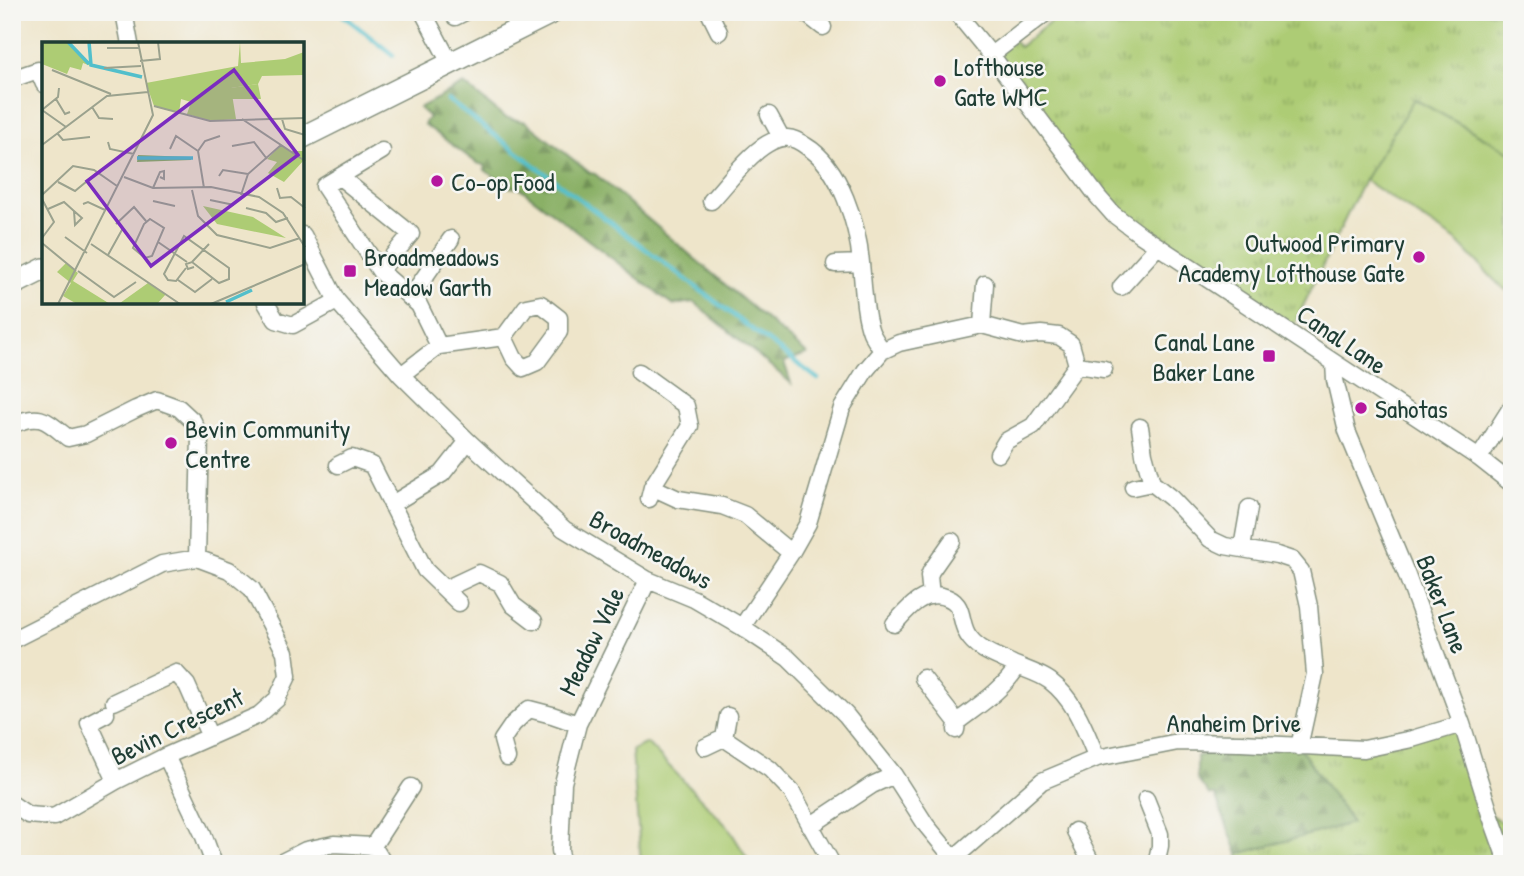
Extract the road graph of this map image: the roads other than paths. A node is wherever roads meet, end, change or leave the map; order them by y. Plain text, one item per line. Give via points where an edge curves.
1 (124, 12) edge
2 (423, 12) edge
3 (709, 12) edge
4 (804, 12) edge
5 (956, 12) edge
6 (1047, 12) edge
7 (541, 15) edge
8 (823, 27) dead end
9 (719, 32) dead end
10 (130, 42) edge
11 (991, 55) junction
12 (450, 63) junction
13 (12, 79) edge
14 (42, 80) edge
15 (769, 115) dead end
16 (304, 137) edge
17 (781, 137) junction
18 (382, 151) dead end
19 (340, 177) junction
20 (711, 201) dead end
21 (304, 237) edge
22 (451, 239) dead end
23 (1158, 246) junction
24 (861, 263) junction
25 (835, 264) dead end
26 (42, 270) edge
27 (380, 271) junction
28 (985, 284) dead end
29 (12, 285) edge
30 (1121, 288) dead end
31 (410, 298) junction
32 (337, 301) junction
33 (266, 304) edge
34 (982, 325) junction
35 (504, 337) dead end
36 (439, 346) junction
37 (882, 351) junction
38 (1334, 363) junction
39 (1077, 365) junction
40 (1104, 369) dead end
41 (639, 372) dead end
42 (401, 374) junction
43 (1512, 406) edge
44 (12, 425) edge
45 (1140, 426) dead end
46 (468, 441) junction
47 (998, 454) dead end
48 (1479, 458) junction
49 (338, 465) dead end
50 (1152, 483) junction
51 (1512, 484) edge
52 (1133, 488) dead end
53 (392, 504) junction
54 (1249, 508) dead end
55 (952, 541) dead end
56 (1242, 548) junction
57 (791, 553) junction
58 (197, 558) junction
59 (648, 580) junction
60 (445, 589) junction
61 (931, 596) junction
62 (458, 603) dead end
63 (534, 621) dead end
64 (894, 624) dead end
65 (742, 627) junction
66 (12, 640) edge
67 (1018, 666) junction
68 (923, 678) dead end
69 (728, 716) dead end
70 (578, 724) junction
71 (1462, 724) junction
72 (210, 737) junction
73 (724, 738) junction
74 (705, 747) dead end
75 (1299, 747) junction
76 (166, 756) junction
77 (507, 758) dead end
78 (1097, 758) junction
79 (894, 775) junction
80 (116, 781) junction
81 (411, 787) dead end
82 (1146, 799) dead end
83 (12, 804) edge
84 (810, 826) junction
85 (1075, 831) dead end
86 (373, 846) junction
87 (955, 861) edge
88 (214, 864) edge
89 (278, 864) edge
90 (384, 864) edge
91 (562, 864) edge
92 (832, 864) edge
93 (1092, 864) edge
94 (1156, 864) edge
95 (1508, 864) edge

1 - 10 street
2 - 12 street
3 - 9 street
4 - 8 street
5 - 11 street, Canal Lane
6 - 11 street
7 - 12 main road
11 - 23 street, Canal Lane via 1098,197 1113,214
12 - 16 main road
13 - 14 street via 37,70
15 - 17 street
17 - 20 street via 756,152
17 - 24 street via 796,139 826,162 856,229
18 - 19 street
19 - 27 street via 324,186
19 - 27 street via 411,234
21 - 32 street, Broadmeadows
22 - 31 street
23 - 30 street
23 - 38 street, Canal Lane
24 - 25 street
24 - 37 street via 871,332
26 - 29 main road
27 - 31 street
28 - 34 street
31 - 36 street via 419,305
32 - 33 street via 293,325 276,320
32 - 42 street, Broadmeadows
34 - 37 street
34 - 39 street via 1023,336 1059,336 1071,344
35 - 36 street
36 - 42 street
37 - 57 street via 842,408 808,523
38 - 48 street, Canal Lane
38 - 71 street, Baker Lane via 1347,431
39 - 40 street
39 - 47 street via 1033,426 1006,441
41 - 57 street via 686,406 690,426 650,493 722,506 745,515
42 - 46 street, Broadmeadows
43 - 48 street
44 - 58 street via 39,418 68,438 157,400 179,408 193,421 200,437
45 - 50 street
46 - 53 street via 442,474
46 - 59 street, Broadmeadows via 564,529
48 - 51 street, Canal Lane
49 - 53 street via 352,458 372,465
50 - 52 street
50 - 56 street via 1210,539 1225,547
53 - 60 street via 425,570
54 - 56 street
55 - 61 street via 929,576
56 - 75 street via 1292,560 1306,586 1315,674
57 - 65 street
58 - 66 street via 162,564
58 - 72 street, Bevin Crescent via 229,570 252,589 285,652 288,677 278,699 259,715
59 - 65 street, Broadmeadows
59 - 70 street, Meadow Vale
60 - 62 street
60 - 63 street via 479,573 500,583 513,605
61 - 64 street via 914,604
61 - 67 street via 953,600 969,638
65 - 79 street, Broadmeadows via 788,658 846,715
67 - 68 street via 1000,690 956,726
67 - 78 street via 1049,680 1068,699
69 - 73 street
70 - 77 street, Meadow Vale via 530,709 502,740
70 - 91 street, Meadow Vale via 563,783
71 - 75 street, Anaheim Drive via 1364,749
71 - 95 street, Baker Lane
72 - 76 street, Bevin Crescent
72 - 80 street via 187,685 176,673 89,723
73 - 74 street
73 - 84 street via 769,769 792,792
75 - 78 street, Anaheim Drive via 1178,741
76 - 80 street, Bevin Crescent
76 - 88 street
78 - 87 street, Anaheim Drive via 1042,782
79 - 84 street
79 - 87 street, Broadmeadows
80 - 83 street, Bevin Crescent via 54,817 28,815
81 - 86 street
82 - 94 street via 1160,834
84 - 92 street
85 - 93 street
86 - 89 street via 334,844 306,850
86 - 90 street

